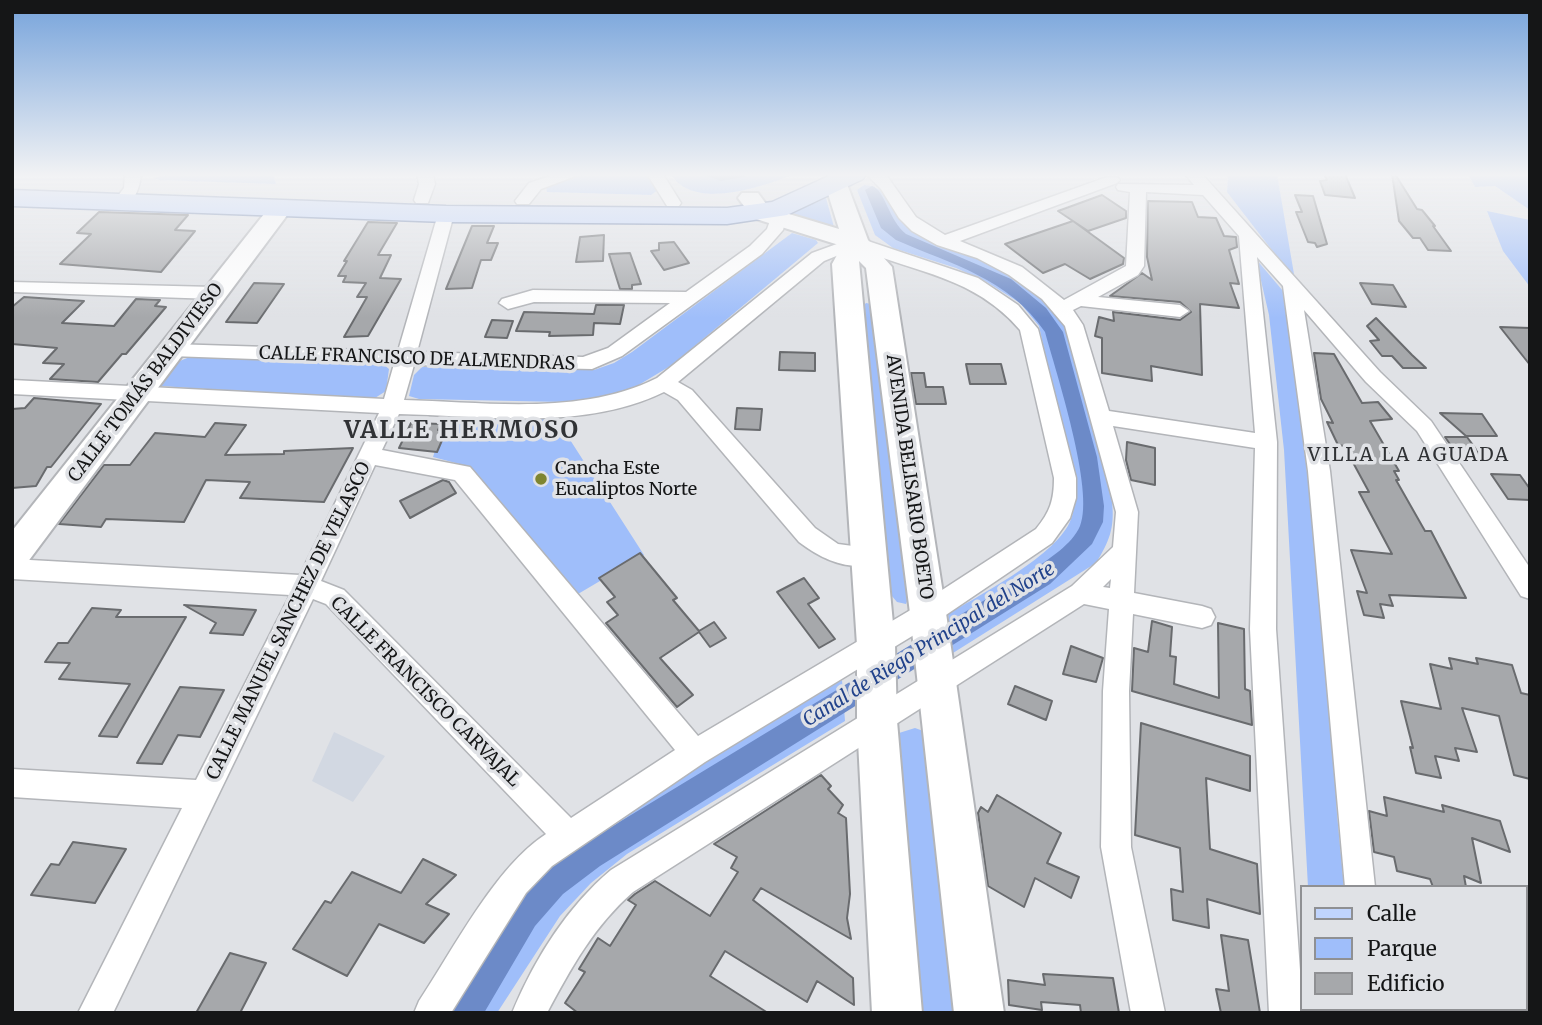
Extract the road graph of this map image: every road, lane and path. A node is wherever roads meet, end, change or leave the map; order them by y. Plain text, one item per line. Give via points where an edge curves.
1 (270, 222) edge
2 (444, 222) edge
3 (770, 222) edge
4 (797, 222) edge
5 (850, 222) edge
6 (911, 222) edge
7 (991, 222) edge
8 (1137, 222) edge
9 (1234, 222) edge
10 (1247, 237) junction
11 (943, 240) junction
12 (856, 242) junction
13 (12, 287) edge
14 (1291, 287) junction
15 (214, 293) junction
16 (689, 298) junction
17 (508, 303) dead end
18 (1071, 304) junction
19 (1180, 311) dead end
20 (171, 350) junction
21 (405, 358) junction
22 (664, 383) junction
23 (12, 387) edge
24 (136, 396) junction
25 (392, 407) junction
26 (1101, 417) junction
27 (1266, 442) junction
28 (369, 456) junction
29 (1125, 550) junction
30 (867, 556) junction
31 (12, 557) edge
32 (12, 569) edge
33 (307, 586) junction
34 (1530, 589) edge
35 (1081, 593) junction
36 (1121, 602) junction
37 (1202, 617) dead end
38 (933, 647) junction
39 (876, 654) junction
40 (877, 713) junction
41 (695, 753) junction
42 (12, 783) edge
43 (204, 795) junction
44 (568, 836) junction
45 (1360, 885) edge
46 (95, 1013) edge
47 (431, 1013) edge
48 (529, 1013) edge
49 (897, 1013) edge
50 (979, 1013) edge
51 (1149, 1013) edge
52 (1286, 1013) edge

1 - 15 street, CALLE TOMÁS BALDIVIESO
2 - 21 street, CALLE MANUEL SANCHEZ DE VELASCO
3 - 16 street, CALLE FRANCISCO DE ALMENDRAS via 775,230 769,239
4 - 12 street
5 - 12 street, AVENIDA BELISARIO BOETO
6 - 11 street
7 - 11 street
8 - 18 street via 1132,271
9 - 10 street
10 - 14 street
10 - 27 street
11 - 18 street via 993,259
12 - 22 street via 818,257
12 - 30 street via 845,264
12 - 38 street, AVENIDA BELISARIO BOETO via 879,267
12 - 38 street via 886,256 958,275 1015,309 1029,329 1065,478 1059,518
13 - 15 street
14 - 34 street via 1424,426
14 - 45 street via 1319,471
15 - 20 street, CALLE TOMÁS BALDIVIESO
16 - 17 street via 533,296
16 - 21 street, CALLE FRANCISCO DE ALMENDRAS via 615,352 585,364
18 - 19 street
18 - 26 street
20 - 21 street, CALLE FRANCISCO DE ALMENDRAS
20 - 24 street, CALLE TOMÁS BALDIVIESO
21 - 25 street, CALLE MANUEL SANCHEZ DE VELASCO
22 - 25 street via 636,397 575,408
22 - 30 street via 685,395 807,535 826,551
23 - 24 street
24 - 25 street
24 - 31 street, CALLE TOMÁS BALDIVIESO
25 - 28 street, CALLE MANUEL SANCHEZ DE VELASCO
26 - 27 street
26 - 29 street via 1127,512
27 - 52 street via 1263,629
28 - 33 street, CALLE MANUEL SANCHEZ DE VELASCO
28 - 41 street via 462,473
29 - 35 street
29 - 36 street
30 - 39 street
32 - 33 street, CALLE FRANCISCO CARVAJAL
33 - 43 street, CALLE MANUEL SANCHEZ DE VELASCO
33 - 44 street, CALLE FRANCISCO CARVAJAL via 335,597
35 - 36 street
35 - 38 street
36 - 37 street
36 - 51 street via 1116,847
38 - 39 street
38 - 40 street
38 - 50 street, AVENIDA BELISARIO BOETO
39 - 40 street
39 - 41 street
40 - 48 street via 600,898 579,925
40 - 49 street
41 - 44 street
42 - 43 street
43 - 46 street, CALLE MANUEL SANCHEZ DE VELASCO
44 - 47 street via 515,882

